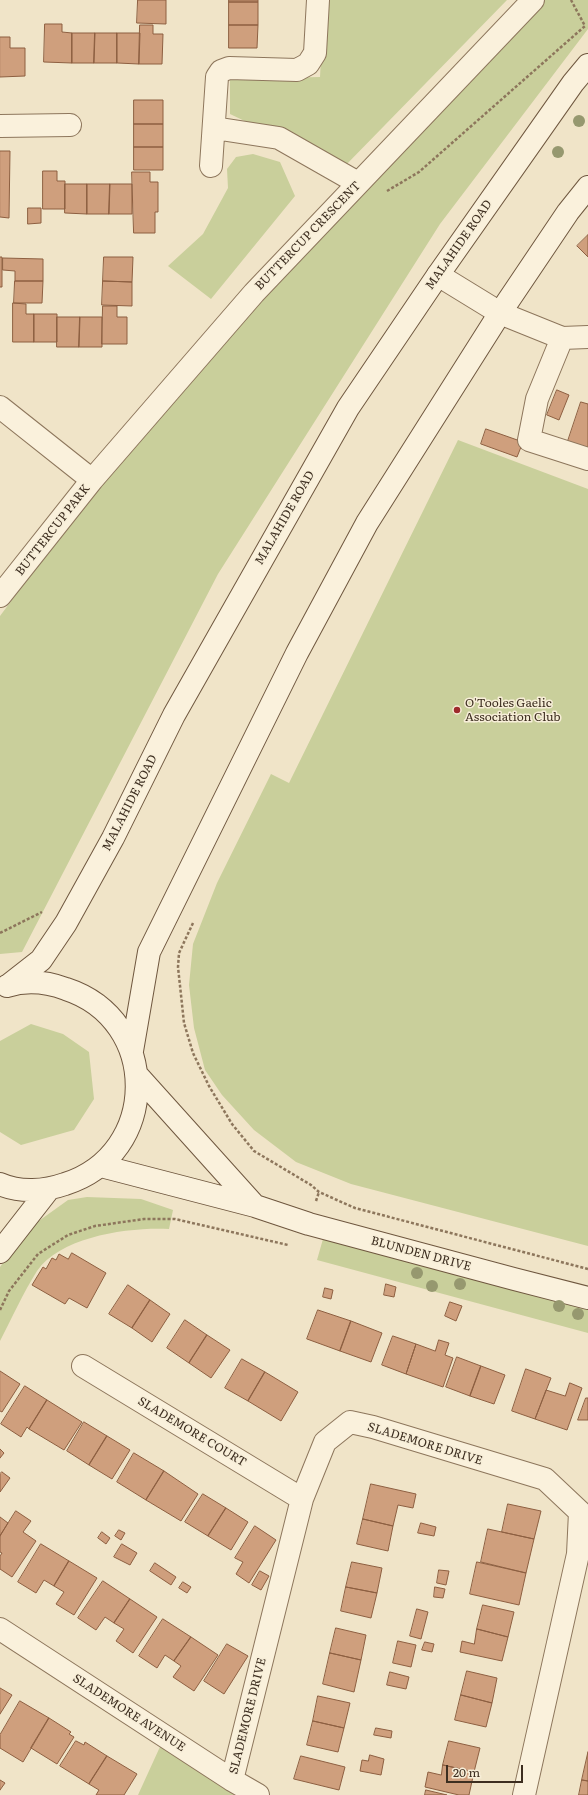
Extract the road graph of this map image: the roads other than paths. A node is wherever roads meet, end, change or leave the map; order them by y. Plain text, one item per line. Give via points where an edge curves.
1 (318, 0) edge
2 (533, 0) edge
3 (588, 65) edge
4 (70, 125) dead end
5 (0, 126) edge
6 (214, 128) junction
7 (211, 166) dead end
8 (358, 183) junction
9 (588, 187) edge
10 (438, 275) junction
11 (500, 313) junction
12 (588, 337) edge
13 (562, 338) junction
14 (0, 407) edge
15 (588, 459) edge
16 (92, 480) junction
17 (0, 596) edge
18 (4, 987) edge
19 (132, 1051) junction
20 (138, 1076) junction
21 (101, 1166) junction
22 (0, 1184) edge
23 (50, 1189) junction
24 (255, 1206) junction
25 (0, 1252) edge
26 (588, 1298) edge
27 (83, 1366) dead end
28 (302, 1499) junction
29 (0, 1629) edge
30 (232, 1780) junction
31 (258, 1795) edge
32 (524, 1795) edge

1 - 6 street via 315,53 308,64 297,70 229,68 221,71 217,77
2 - 8 street, BUTTERCUP CRESCENT
3 - 10 street, MALAHIDE ROAD
4 - 5 street
6 - 7 street
6 - 8 street via 279,138
8 - 16 street, BUTTERCUP CRESCENT via 254,293
9 - 11 street via 568,212
10 - 11 street
10 - 18 street, MALAHIDE ROAD via 340,421 174,715 113,838 66,923 41,960
11 - 13 street
11 - 19 street via 367,523 297,652 149,952
12 - 13 street
13 - 15 street via 537,399 529,440
14 - 16 street, BUTTERCUP PARK
16 - 17 street, BUTTERCUP PARK
18 - 19 street via 30,982 52,984 82,994 102,1007 116,1022
19 - 20 street
20 - 21 street via 137,1105 125,1137
20 - 24 street, BLUNDEN DRIVE
21 - 23 street via 82,1179
21 - 24 street, BLUNDEN DRIVE
22 - 23 street via 27,1190
23 - 25 street
24 - 26 street, BLUNDEN DRIVE via 309,1224
27 - 28 street, SLADEMORE COURT
28 - 30 street, SLADEMORE DRIVE
28 - 32 street, SLADEMORE DRIVE via 325,1442 350,1422 545,1479 580,1512 578,1554
29 - 30 street, SLADEMORE AVENUE
30 - 31 street, SLADEMORE AVENUE

